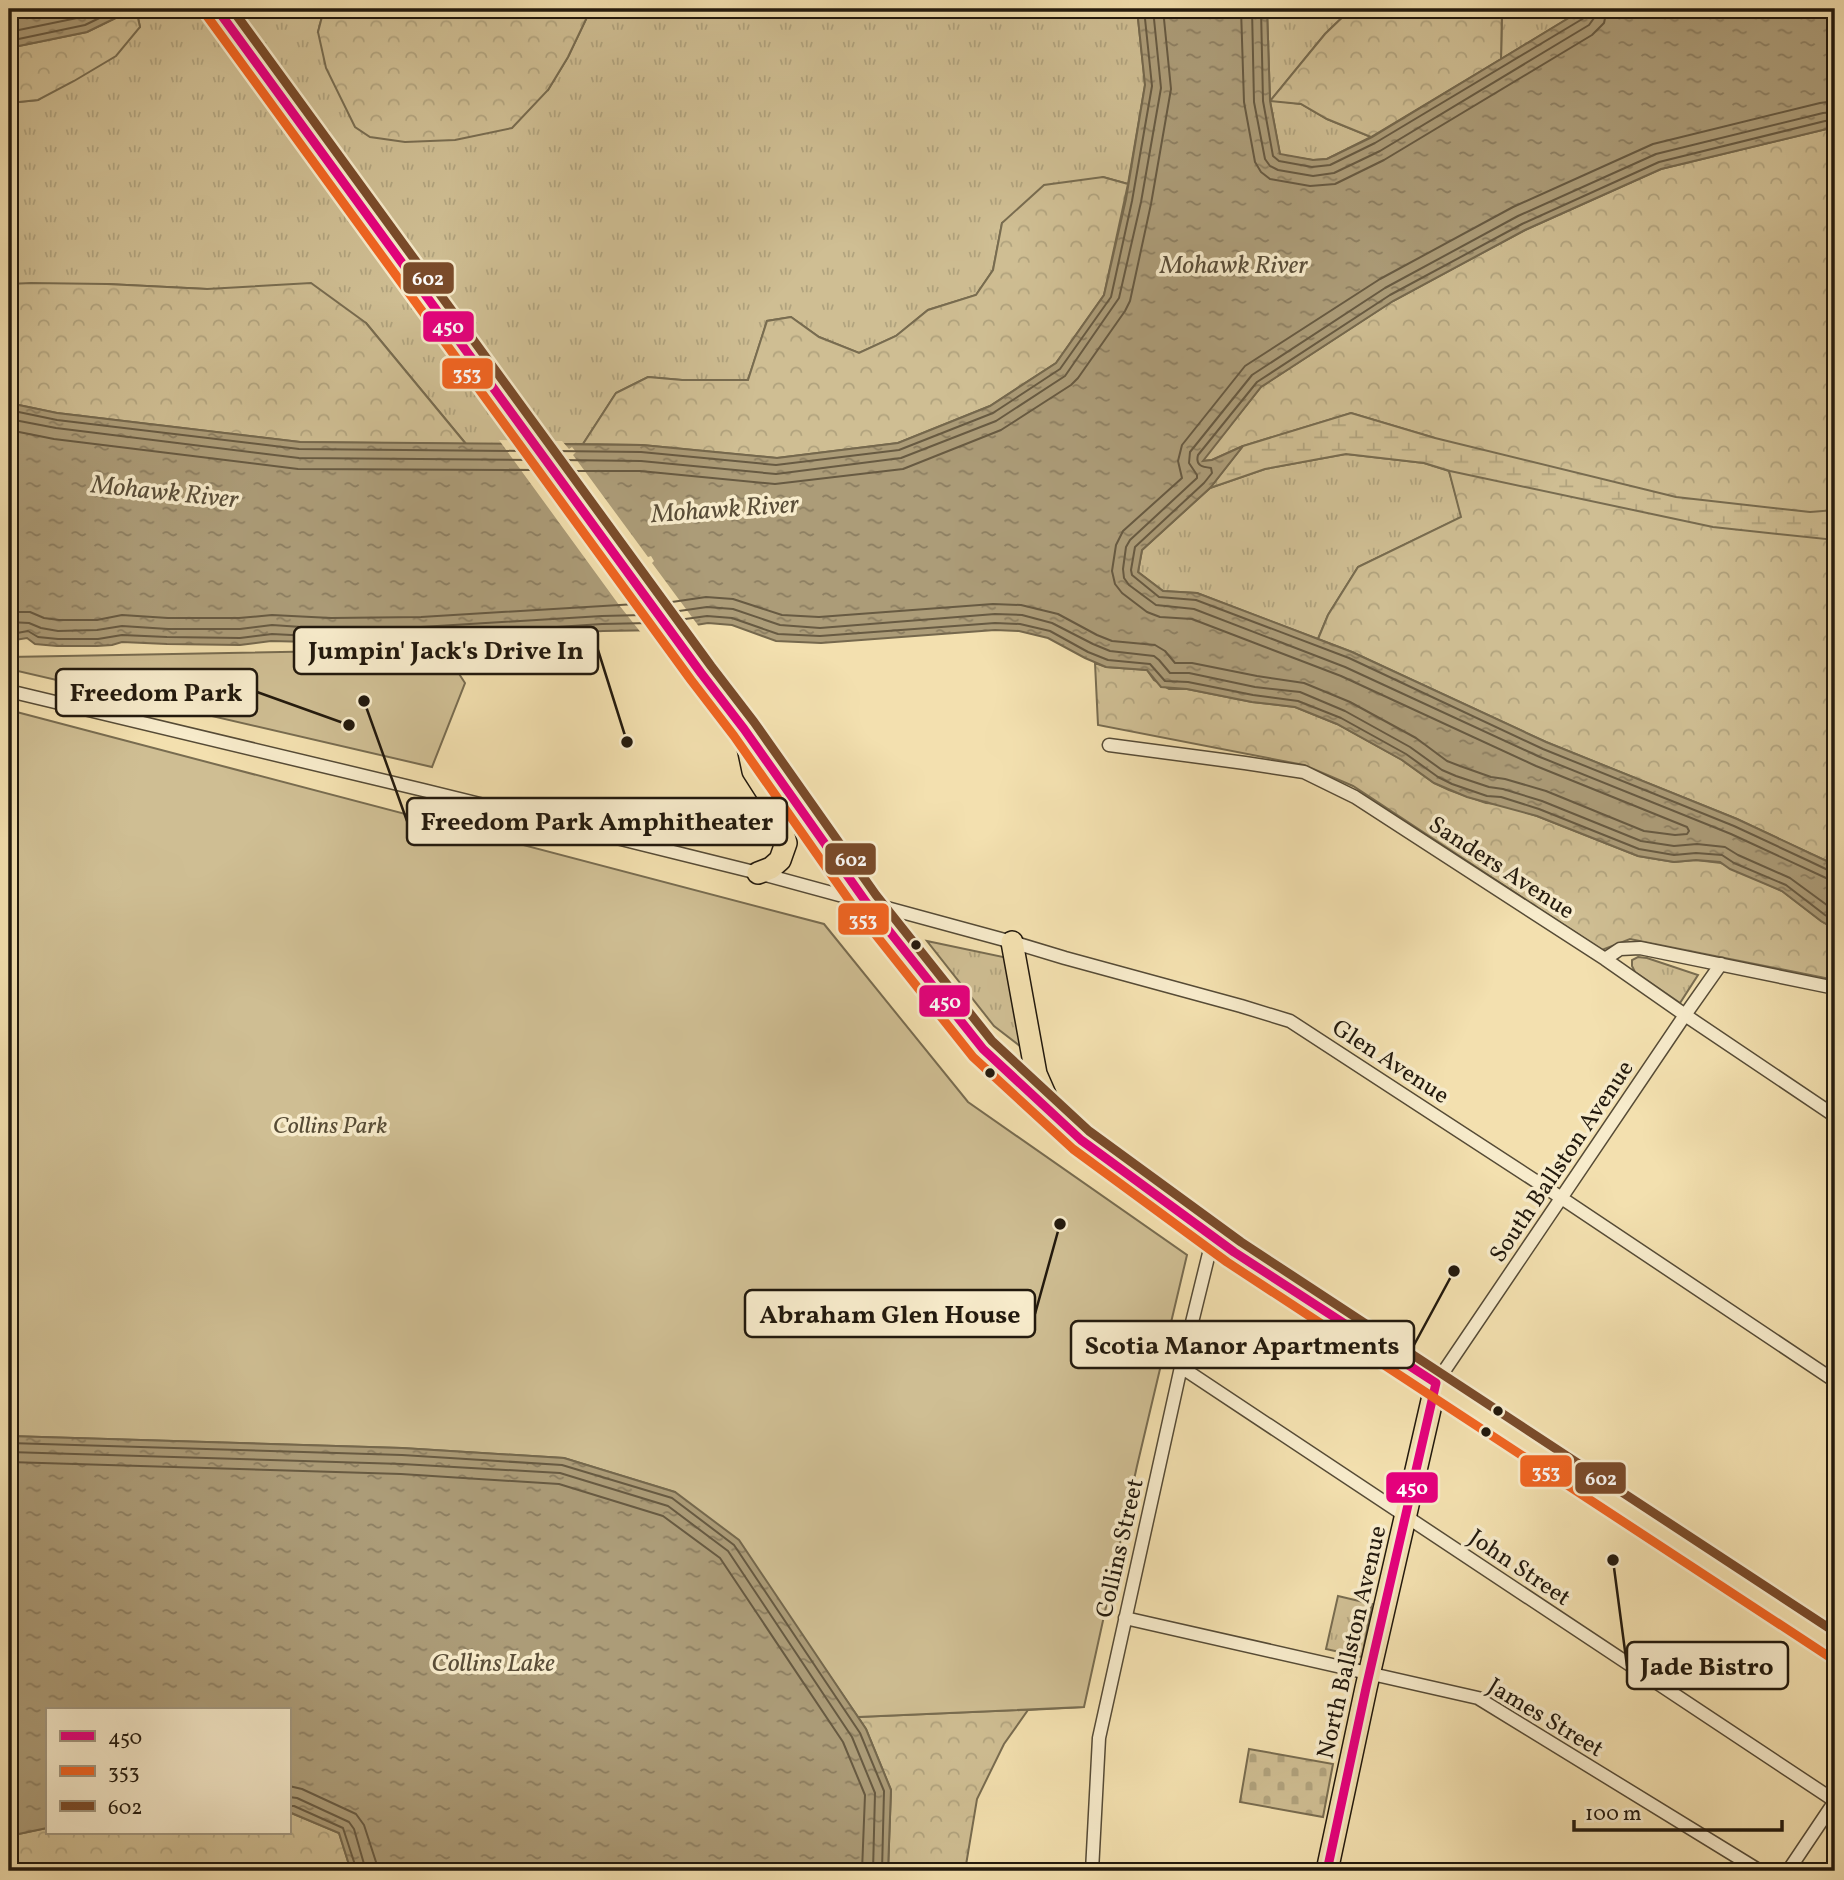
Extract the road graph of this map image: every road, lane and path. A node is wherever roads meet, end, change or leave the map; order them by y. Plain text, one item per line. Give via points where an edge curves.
1 (217, 9) edge
2 (9, 691) edge
3 (744, 729) junction
4 (1109, 745) dead end
5 (758, 873) junction
6 (866, 902) junction
7 (1012, 942) junction
8 (1605, 959) junction
9 (1721, 964) junction
10 (1835, 988) edge
11 (1685, 1015) junction
12 (1055, 1116) junction
13 (1835, 1116) edge
14 (1562, 1198) junction
15 (1213, 1237) junction
16 (1181, 1367) junction
17 (1835, 1381) edge
18 (1436, 1383) junction
19 (1405, 1516) junction
20 (1125, 1618) junction
21 (1835, 1646) edge
22 (1370, 1673) junction
23 (1835, 1801) edge
24 (1092, 1871) edge
25 (1327, 1871) edge
26 (1760, 1871) edge
27 (1788, 1871) edge

1 - 3 main road
2 - 5 street, Glen Avenue
3 - 5 main road via 753,771 776,807 786,844 780,860
3 - 6 main road
4 - 8 street, Sanders Avenue via 1304,772 1355,797
5 - 6 street, Glen Avenue
6 - 7 street, Glen Avenue
6 - 12 main road via 984,1049
7 - 12 main road via 1036,1074
7 - 14 street, Glen Avenue via 1290,1021
8 - 9 street via 1620,949 1640,948
8 - 11 street, Sanders Avenue
9 - 10 street
9 - 11 street, South Ballston Avenue
11 - 13 street, Sanders Avenue
11 - 14 street, South Ballston Avenue
12 - 15 main road
14 - 17 street, Glen Avenue
14 - 18 street, South Ballston Avenue
15 - 16 street, Collins Street
15 - 18 main road
16 - 19 street, John Street
16 - 20 street, Collins Street
18 - 19 main road, North Ballston Avenue
18 - 21 main road
19 - 22 main road, North Ballston Avenue
19 - 23 street, John Street
20 - 22 street, James Street
20 - 24 street, Collins Street via 1099,1738
22 - 25 main road, North Ballston Avenue
22 - 26 street, James Street via 1478,1698
23 - 27 street

